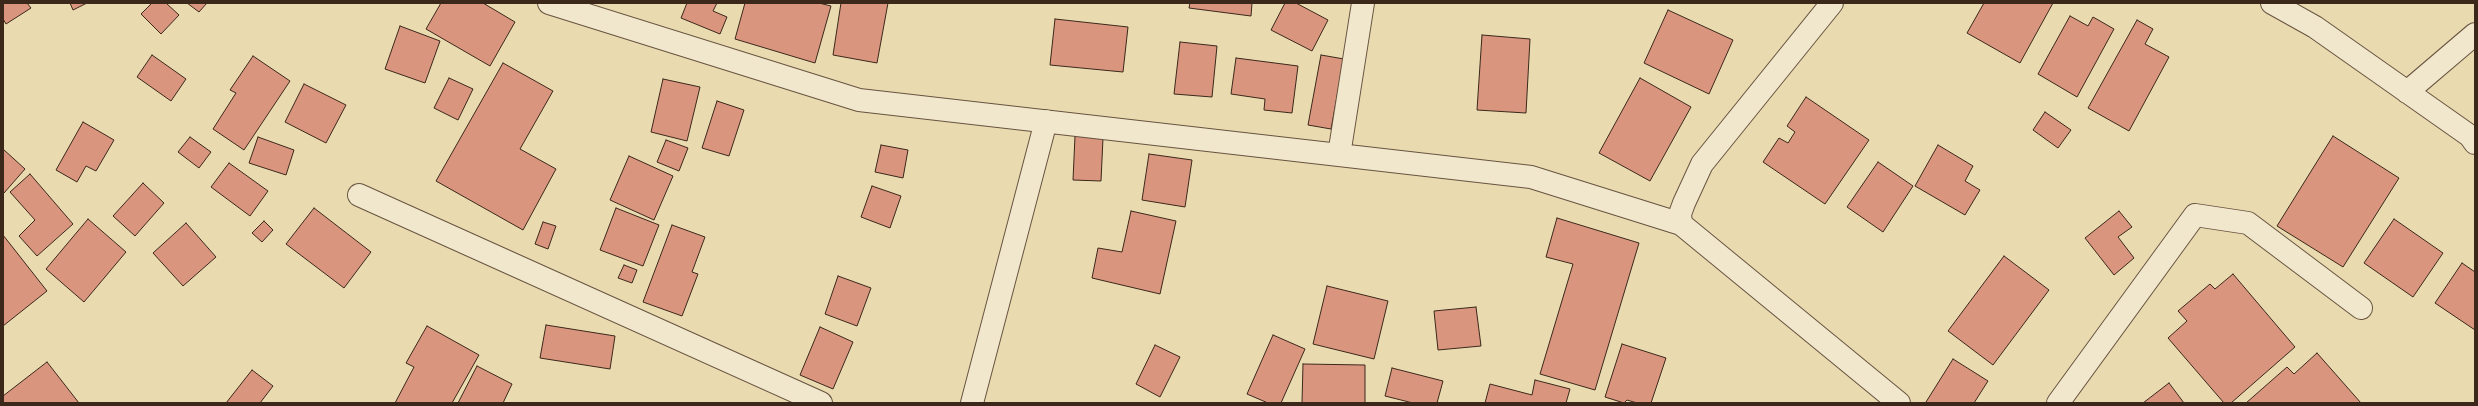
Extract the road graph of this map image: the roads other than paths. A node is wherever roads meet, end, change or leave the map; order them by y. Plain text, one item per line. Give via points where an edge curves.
1 (549, 3) edge
2 (1363, 3) edge
3 (1832, 3) edge
4 (2272, 3) edge
5 (2475, 34) edge
6 (2407, 92) junction
7 (1046, 121) junction
8 (2475, 143) edge
9 (1339, 155) junction
10 (359, 195) dead end
11 (1681, 224) junction
12 (2361, 308) dead end
13 (821, 403) edge
14 (972, 403) edge
15 (1899, 403) edge
16 (2058, 403) edge

1 - 7 street via 859,100
2 - 9 street
3 - 11 street via 1702,164 1680,214
4 - 6 street via 2315,27
5 - 6 street
6 - 8 street via 2470,136
7 - 9 street
7 - 14 street
9 - 11 street via 1531,177
10 - 13 street
11 - 15 street
12 - 16 street via 2248,223 2195,215

